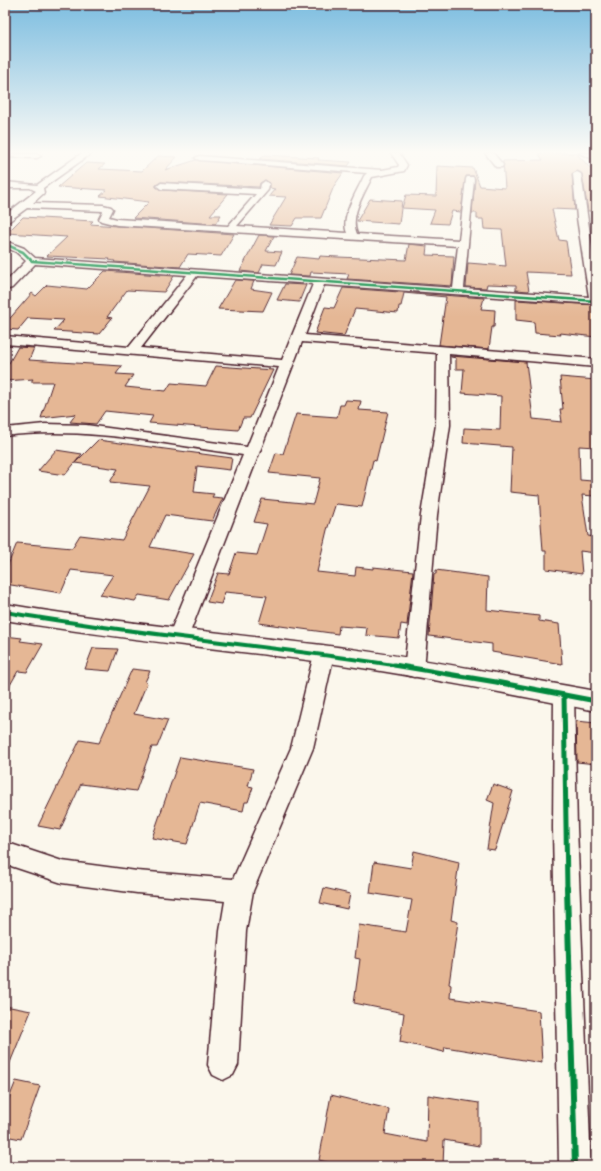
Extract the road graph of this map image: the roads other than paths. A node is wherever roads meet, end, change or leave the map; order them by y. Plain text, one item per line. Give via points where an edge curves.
1 (21, 208) edge
2 (94, 208) edge
3 (248, 208) edge
4 (354, 208) edge
5 (467, 208) edge
6 (581, 208) edge
7 (5, 220) edge
8 (230, 228) junction
9 (353, 236) junction
10 (463, 243) junction
11 (5, 244) edge
12 (32, 261) junction
13 (194, 273) junction
14 (320, 281) junction
15 (5, 287) edge
16 (458, 290) junction
17 (596, 301) edge
18 (297, 338) junction
19 (5, 340) edge
20 (132, 351) junction
21 (443, 351) junction
22 (596, 363) edge
23 (286, 364) junction
24 (5, 432) edge
25 (251, 452) junction
26 (5, 612) edge
27 (179, 636) junction
28 (324, 654) junction
29 (414, 670) junction
30 (564, 695) junction
31 (596, 701) edge
32 (5, 853) edge
33 (240, 891) junction
34 (223, 1066) dead end
35 (575, 1166) edge

1 - 7 street
2 - 8 street via 108,209 104,219 108,221
3 - 8 street
4 - 9 street via 349,219
5 - 10 street
6 - 17 street
8 - 9 street
9 - 10 street
10 - 16 street
11 - 12 street via 28,255
12 - 13 street
12 - 15 street
13 - 14 street
13 - 20 street
14 - 16 street
14 - 18 street
16 - 17 street
18 - 21 street
18 - 23 street
19 - 20 street
20 - 23 street
21 - 22 street
21 - 29 street via 443,425 429,516
23 - 25 street
24 - 25 street via 28,428 86,429
25 - 27 street
26 - 27 street via 68,623
27 - 28 street
28 - 29 street
28 - 33 street via 302,748
29 - 30 street
30 - 31 street
30 - 35 street via 565,828
32 - 33 street via 62,872
33 - 34 street via 233,931

